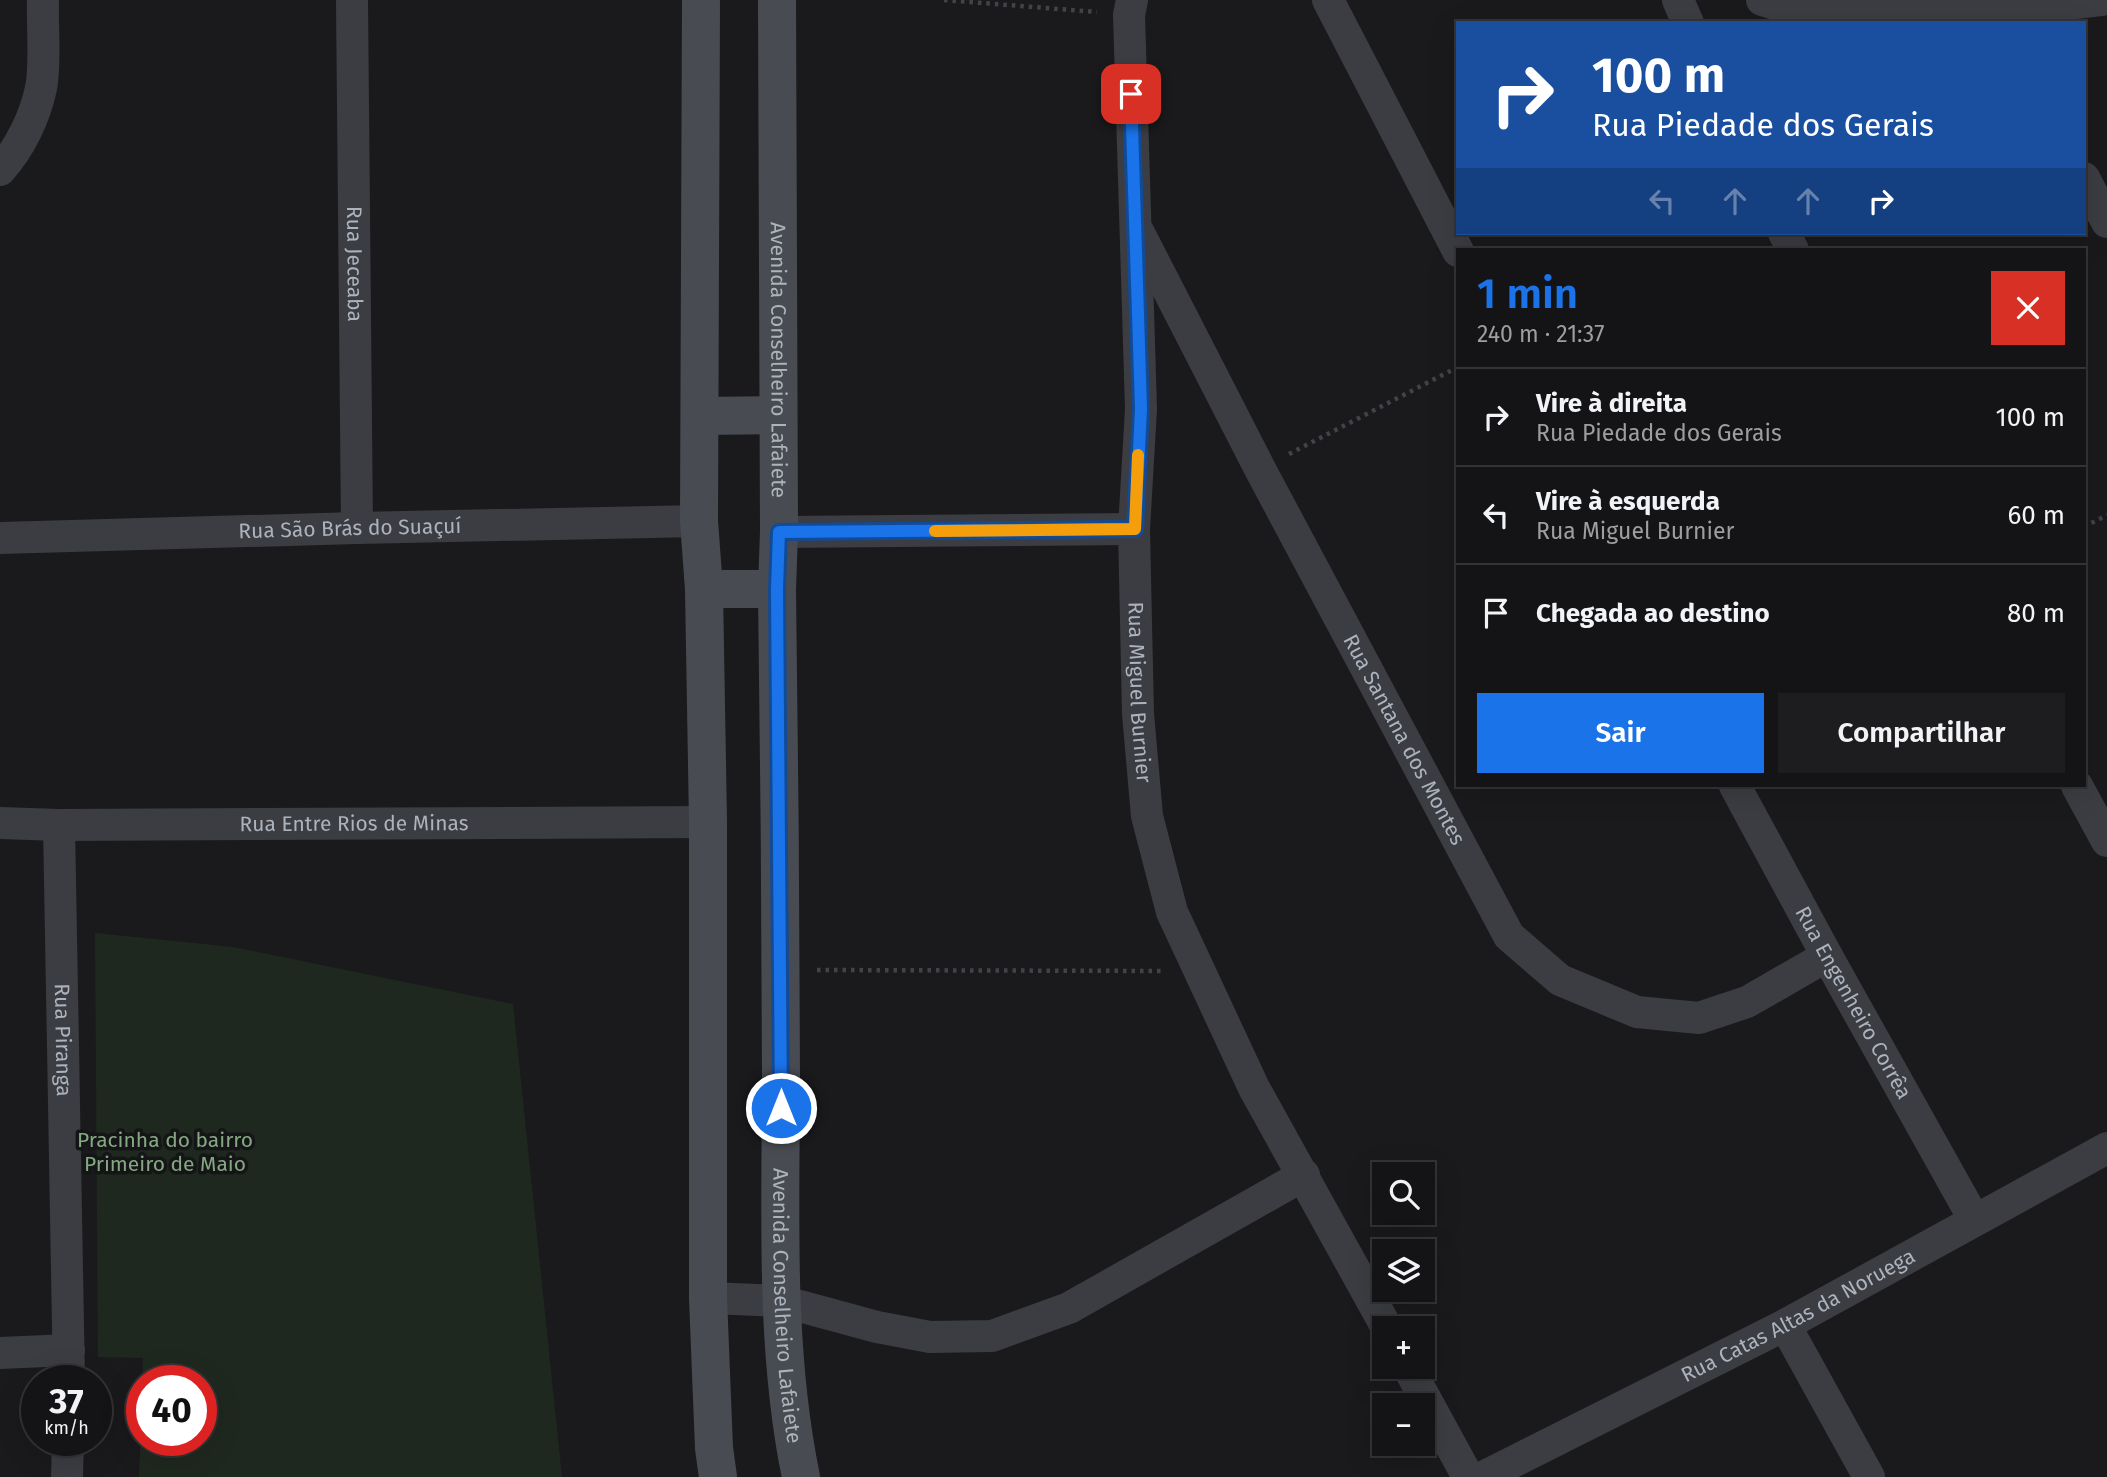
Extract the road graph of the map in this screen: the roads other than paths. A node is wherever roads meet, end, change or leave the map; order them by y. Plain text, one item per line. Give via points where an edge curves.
1 (43, 0) edge
2 (352, 0) edge
3 (701, 0) edge
4 (777, 0) edge
5 (1328, 0) edge
6 (1678, 0) edge
7 (1762, 0) edge
8 (2101, 0) edge
9 (1130, 7) edge
10 (2001, 17) edge
11 (1687, 21) edge
12 (0, 170) edge
13 (2086, 182) edge
14 (2107, 222) edge
15 (1136, 227) junction
16 (1456, 248) edge
17 (778, 415) junction
18 (700, 416) junction
19 (699, 521) junction
20 (357, 528) junction
21 (1135, 529) junction
22 (779, 532) junction
23 (0, 538) edge
24 (704, 589) junction
25 (777, 589) junction
26 (1736, 787) edge
27 (2078, 787) edge
28 (708, 822) junction
29 (0, 823) edge
30 (59, 825) junction
31 (2107, 841) edge
32 (1827, 957) junction
33 (2107, 1148) edge
34 (1304, 1175) junction
35 (1974, 1219) junction
36 (708, 1298) junction
37 (781, 1301) junction
38 (1380, 1316) edge
39 (1785, 1325) junction
40 (0, 1353) edge
41 (64, 1365) edge
42 (69, 1365) edge
43 (1415, 1379) edge
44 (68, 1456) edge
45 (67, 1477) edge
46 (718, 1477) edge
47 (801, 1477) edge
48 (1468, 1477) edge
49 (1483, 1477) edge
50 (1869, 1477) edge

1 - 12 street via 41,86 30,122 12,158
2 - 20 street, Rua Jeceaba
3 - 18 street
4 - 17 street, Avenida Conselheiro Lafaiete
5 - 16 street
6 - 11 street
7 - 10 street
8 - 10 street
9 - 15 street, Rua Miguel Burnier
13 - 14 street
15 - 21 street, Rua Miguel Burnier via 1141,409
15 - 32 street, Rua Santana dos Montes via 1509,936 1560,980 1637,1012 1699,1018 1747,1002
17 - 18 street
17 - 22 street, Avenida Conselheiro Lafaiete
18 - 19 street
19 - 20 street, Rua São Brás do Suaçuí
19 - 24 street
20 - 23 street, Rua São Brás do Suaçuí
21 - 22 street
21 - 34 street, Rua Miguel Burnier via 1138,714 1147,816 1172,912 1254,1088
22 - 25 street, Avenida Conselheiro Lafaiete
24 - 25 street
24 - 28 street
25 - 37 street, Avenida Conselheiro Lafaiete
26 - 32 street, Rua Engenheiro Corrêa
27 - 31 street
28 - 30 street, Rua Entre Rios de Minas
28 - 36 street
29 - 30 street, Rua Entre Rios de Minas
30 - 42 street, Rua Piranga
32 - 35 street, Rua Engenheiro Corrêa
33 - 35 street, Rua Catas Altas da Noruega
34 - 37 street via 1069,1308 992,1336 930,1337
34 - 38 street, Rua Miguel Burnier
35 - 39 street, Rua Catas Altas da Noruega
36 - 37 street
36 - 46 street
37 - 47 street, Avenida Conselheiro Lafaiete via 793,1440
39 - 49 street, Rua Catas Altas da Noruega
39 - 50 street
40 - 41 street
43 - 48 street
44 - 45 street

